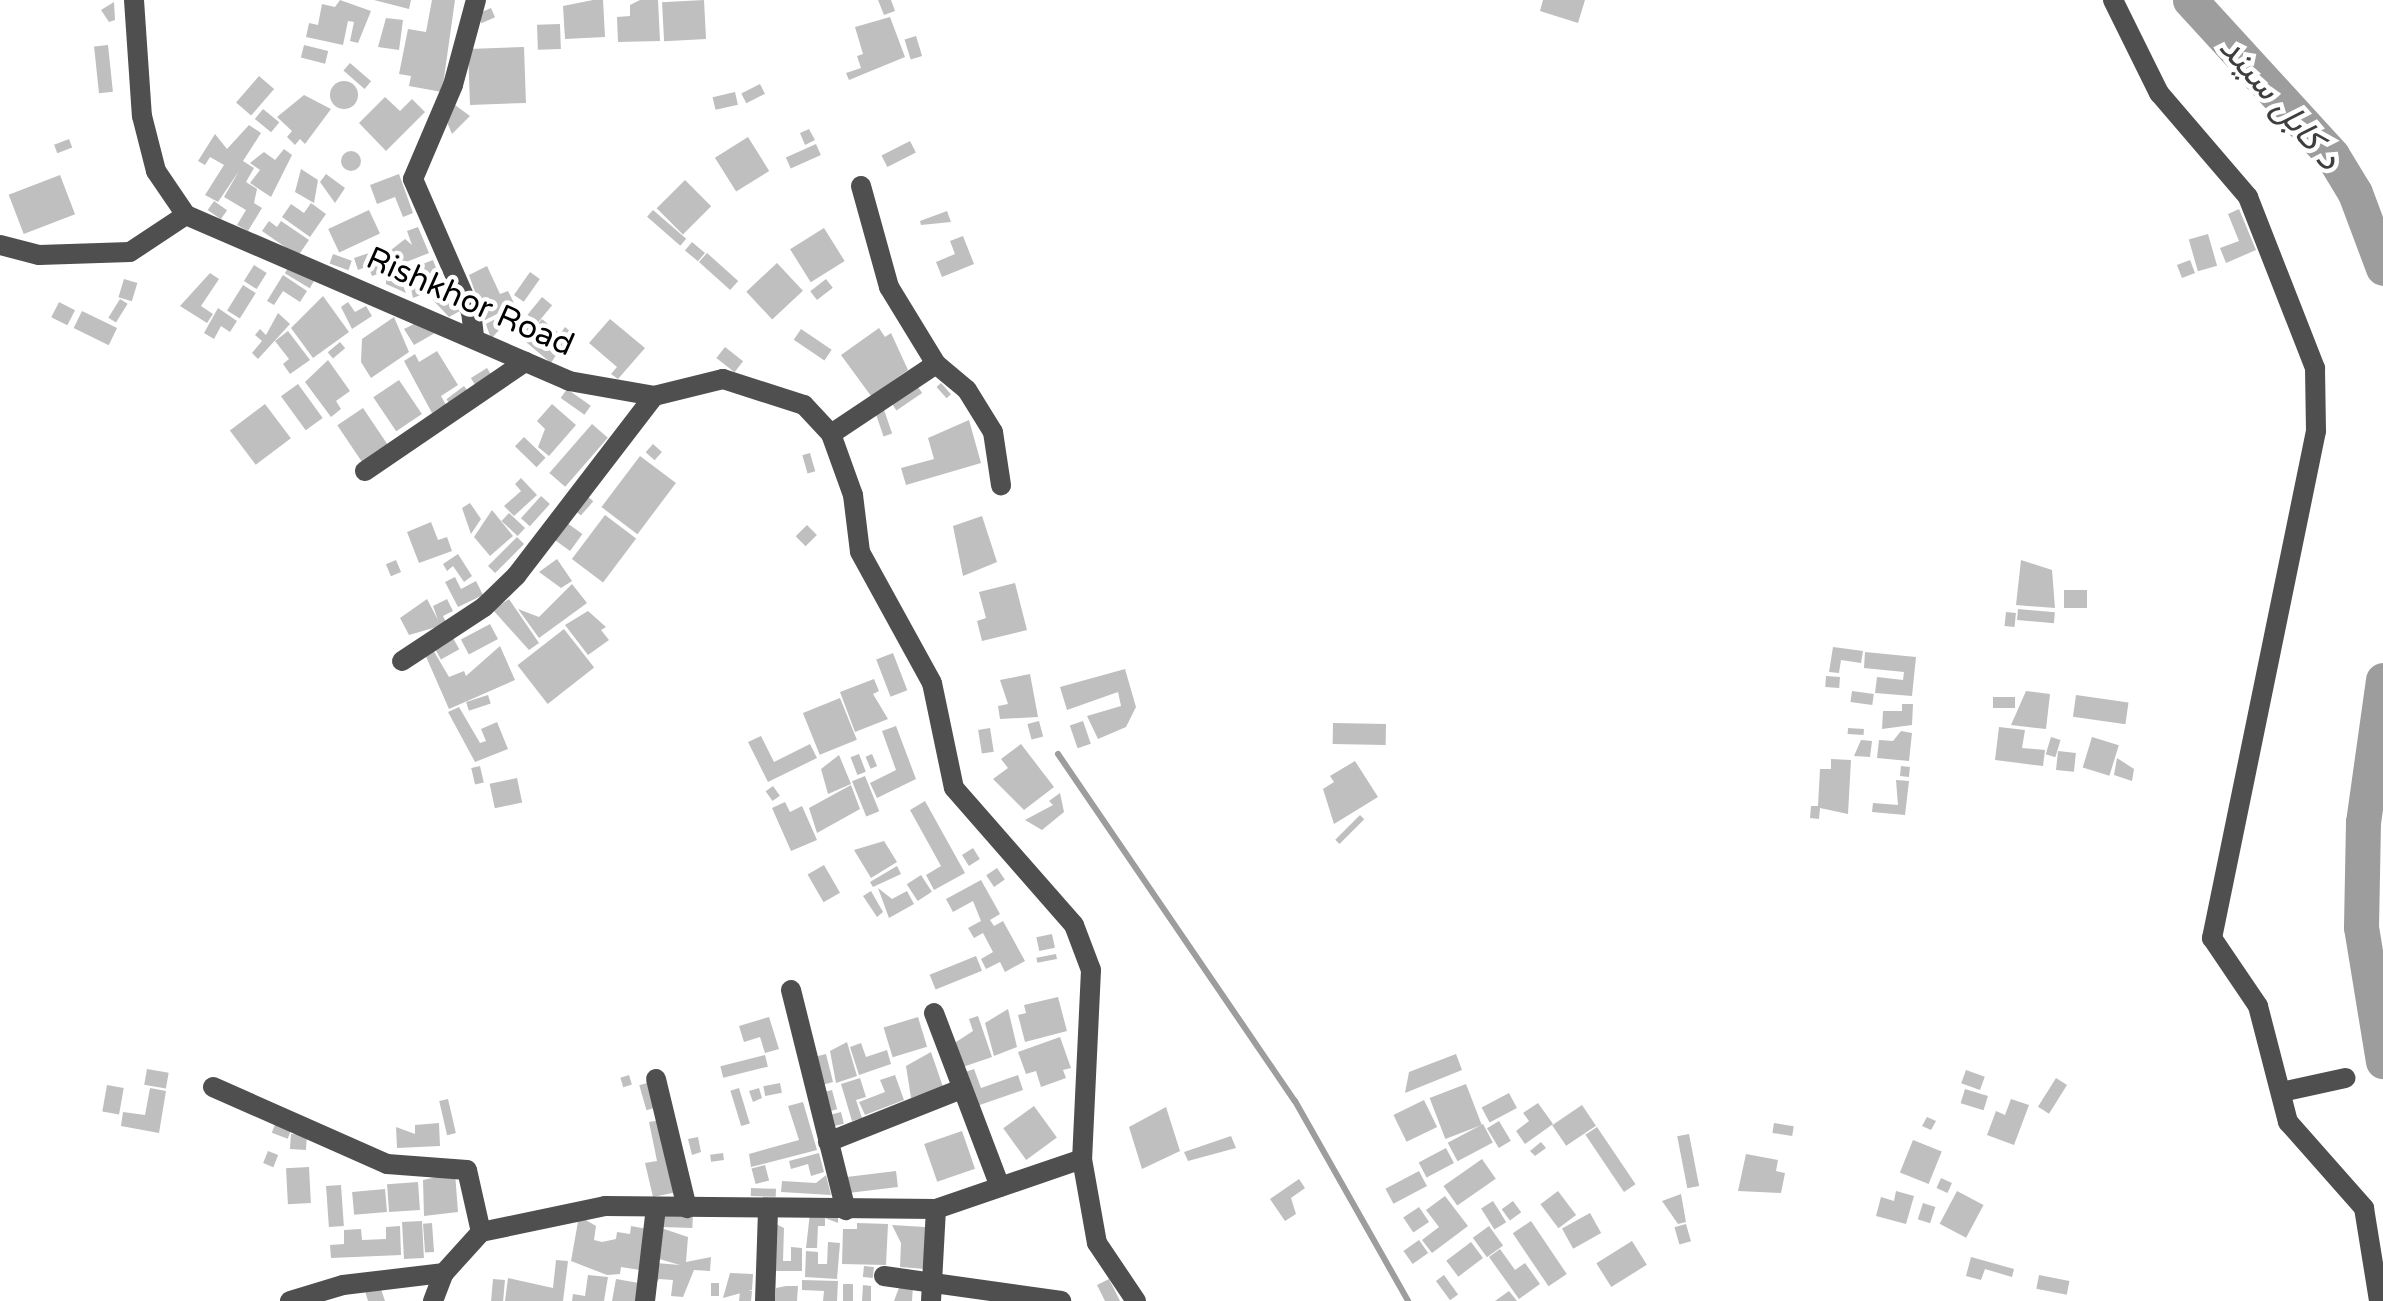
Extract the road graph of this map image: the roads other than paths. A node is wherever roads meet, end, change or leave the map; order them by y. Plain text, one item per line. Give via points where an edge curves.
1 (134, 0) edge
2 (476, 0) edge
3 (2113, 0) edge
4 (861, 186) dead end
5 (186, 216) junction
6 (0, 244) edge
7 (474, 336) junction
8 (525, 362) junction
9 (936, 364) junction
10 (654, 396) junction
11 (831, 434) junction
12 (366, 471) dead end
13 (1001, 485) dead end
14 (402, 660) dead end
15 (791, 990) dead end
16 (934, 1013) dead end
17 (2345, 1078) dead end
18 (656, 1079) dead end
19 (214, 1087) dead end
20 (959, 1090) junction
21 (2281, 1092) junction
22 (828, 1142) junction
23 (1082, 1158) junction
24 (1000, 1187) junction
25 (656, 1208) junction
26 (686, 1208) junction
27 (768, 1209) junction
28 (936, 1209) junction
29 (846, 1210) junction
30 (481, 1232) junction
31 (444, 1273) junction
32 (884, 1276) dead end
33 (932, 1278) junction
34 (290, 1301) edge
35 (434, 1301) edge
36 (644, 1301) edge
37 (765, 1301) edge
38 (931, 1301) edge
39 (1061, 1301) edge
40 (1136, 1301) edge
41 (2379, 1301) edge

1 - 5 street via 142,116 156,171
2 - 7 street via 453,85 413,180 471,312
3 - 21 street via 2159,93 2248,197 2314,368 2316,431 2270,629 2270,672 2212,938 2258,1006
4 - 9 street via 889,287
5 - 6 street via 130,252 39,255
5 - 7 street, Rishkhor Road
7 - 8 street, Rishkhor Road
8 - 10 street, Rishkhor Road via 569,381
8 - 12 street
9 - 11 street
9 - 13 street via 967,390 993,432
10 - 11 street, Rishkhor Road via 723,379 804,405
10 - 14 street via 516,576 484,607
11 - 23 street, Rishkhor Road via 853,494 860,552 932,683 954,788 1074,925 1091,970
15 - 22 street
16 - 20 street
17 - 21 street
18 - 26 street
19 - 30 street via 387,1164 467,1170
20 - 22 street
20 - 24 street
21 - 41 street via 2288,1122 2364,1208
22 - 29 street
23 - 24 street
23 - 40 street, Rishkhor Road via 1098,1243
24 - 28 street
25 - 26 street
25 - 30 street via 605,1206
25 - 36 street
26 - 27 street
27 - 29 street
27 - 37 street
28 - 29 street
28 - 33 street
30 - 31 street
31 - 34 street via 343,1284
31 - 35 street
32 - 33 street
33 - 38 street
33 - 39 street

